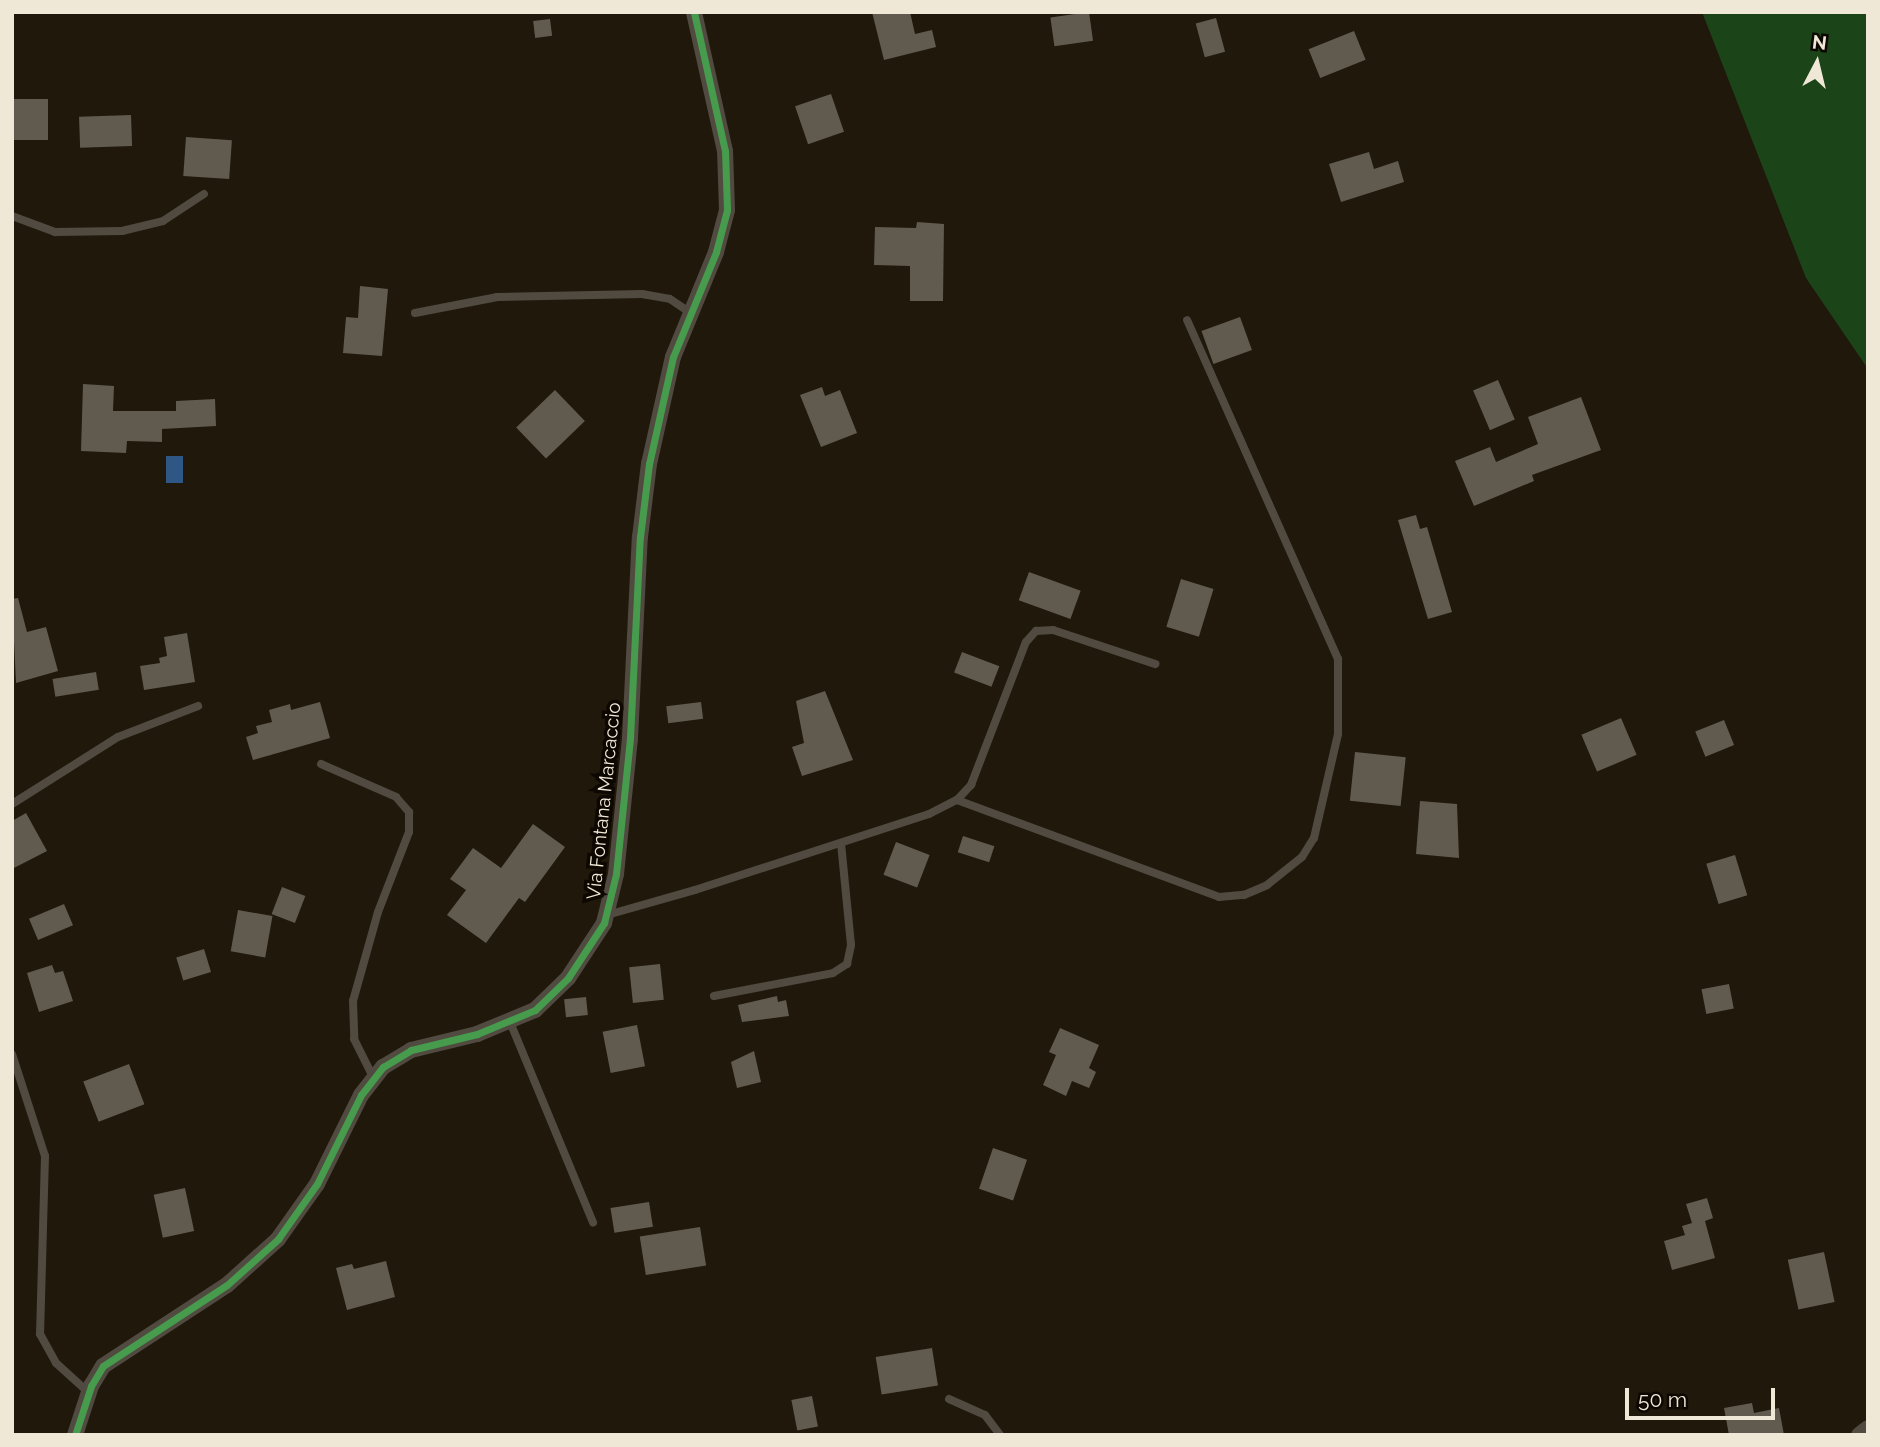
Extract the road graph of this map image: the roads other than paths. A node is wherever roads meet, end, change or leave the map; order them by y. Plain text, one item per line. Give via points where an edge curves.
1 (694, 12) edge
2 (204, 194) dead end
3 (12, 216) edge
4 (689, 312) junction
5 (415, 313) dead end
6 (1187, 320) dead end
7 (1154, 664) dead end
8 (198, 706) dead end
9 (321, 764) dead end
10 (957, 800) junction
11 (12, 804) edge
12 (841, 843) junction
13 (607, 915) junction
14 (714, 996) dead end
15 (510, 1022) junction
16 (12, 1054) edge
17 (373, 1077) junction
18 (593, 1222) dead end
19 (88, 1392) junction
20 (949, 1399) dead end
21 (1868, 1428) edge
22 (75, 1435) edge
23 (1000, 1435) edge
24 (1859, 1435) edge

1 - 4 street, Via Fontana Marcaccio via 725,151 728,189 720,243
2 - 3 lane via 163,221 122,231 55,233
4 - 5 lane via 670,299 642,294 497,296
4 - 13 street, Via Fontana Marcaccio via 666,381 647,480 630,738 616,874
6 - 10 lane via 1338,659 1338,734 1320,819 1309,848 1260,890 1219,897
7 - 10 lane via 1053,630 1032,634 974,778
8 - 11 lane via 99,747
9 - 17 lane via 396,797 410,812 409,832 378,912 353,1001 354,1040
10 - 12 lane
12 - 13 lane
12 - 14 lane via 851,944 847,964 833,973
13 - 15 street, Via Fontana Marcaccio via 592,945 561,986 535,1010
15 - 17 street, Via Fontana Marcaccio via 411,1050
15 - 18 lane
16 - 19 lane via 45,1156 40,1334 56,1363
17 - 19 street, Via Fontana Marcaccio via 317,1184 271,1247 227,1285 113,1357 98,1371
19 - 22 street, Via Fontana Marcaccio
20 - 23 lane via 985,1415
21 - 24 street

